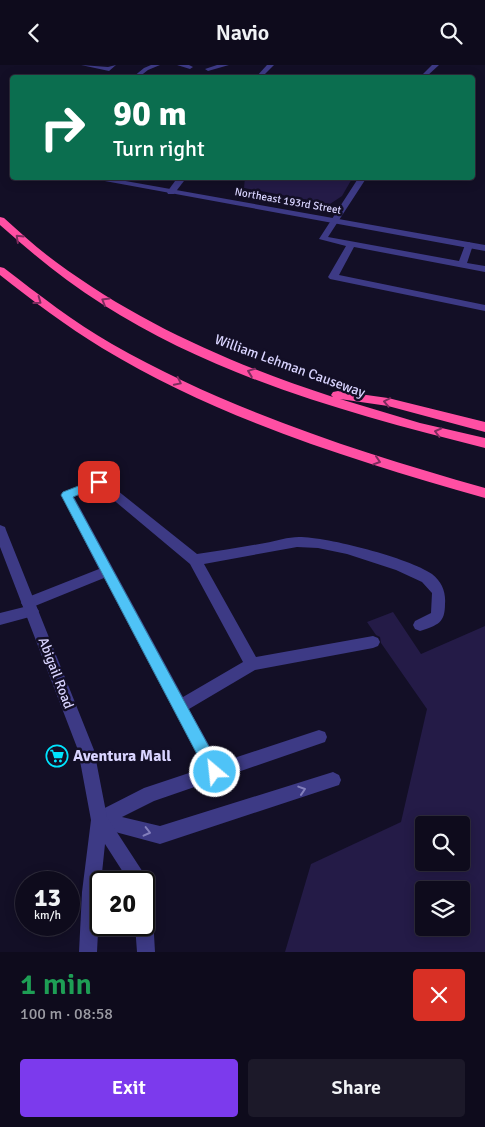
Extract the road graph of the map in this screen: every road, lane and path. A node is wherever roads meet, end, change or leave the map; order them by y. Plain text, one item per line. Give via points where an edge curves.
1 (84, 65) edge
2 (113, 65) edge
3 (157, 65) edge
4 (180, 65) edge
5 (226, 65) edge
6 (271, 65) edge
7 (436, 65) edge
8 (190, 67) dead end
9 (427, 68) edge
10 (208, 69) dead end
11 (138, 75) edge
12 (261, 75) edge
13 (104, 180) edge
14 (181, 180) edge
15 (361, 180) edge
16 (171, 192) junction
17 (0, 220) edge
18 (335, 221) junction
19 (352, 244) junction
20 (469, 245) junction
21 (485, 248) edge
22 (462, 265) junction
23 (485, 269) edge
24 (0, 270) edge
25 (485, 308) edge
26 (296, 389) junction
27 (485, 427) edge
28 (485, 443) edge
29 (485, 493) edge
30 (0, 530) edge
31 (195, 560) junction
32 (107, 571) junction
33 (30, 607) junction
34 (0, 619) edge
35 (420, 625) dead end
36 (373, 642) dead end
37 (252, 664) junction
38 (180, 707) junction
39 (319, 737) dead end
40 (215, 772) junction
41 (333, 780) dead end
42 (99, 821) junction
43 (133, 871) edge
44 (145, 936) edge
45 (88, 952) edge
46 (146, 952) edge

1 - 2 street via 108,69
3 - 11 street
4 - 8 street
5 - 10 street
6 - 12 street
7 - 9 street
13 - 16 street, Northeast 193rd Street
14 - 16 street
15 - 18 street
16 - 18 street, Northeast 193rd Street
26 -> 17 highway, William Lehman Causeway via 208,354 127,313 54,267
18 - 19 street via 323,239
18 - 20 street, Northeast 193rd Street
19 - 22 street
19 - 25 street via 333,277
20 - 21 street, Northeast 193rd Street
20 - 22 street
22 - 23 street
24 -> 29 highway via 42,304 89,335 196,391 322,443
27 -> 26 highway via 388,402
28 -> 26 highway, William Lehman Causeway
30 - 33 street, Abigail Road
31 - 32 street via 99,482 67,495
31 - 35 street via 297,542 347,549 427,578 439,591 438,616
31 - 37 street
32 - 33 street
32 - 38 street
33 - 34 street
33 - 42 street, Abigail Road via 86,750
36 - 37 street
37 - 38 street
38 - 40 street
39 - 40 street
40 - 42 street via 150,794
42 -> 41 street via 160,835
42 - 43 street, Abigail Road
42 - 45 street, Abigail Road
44 - 46 street

